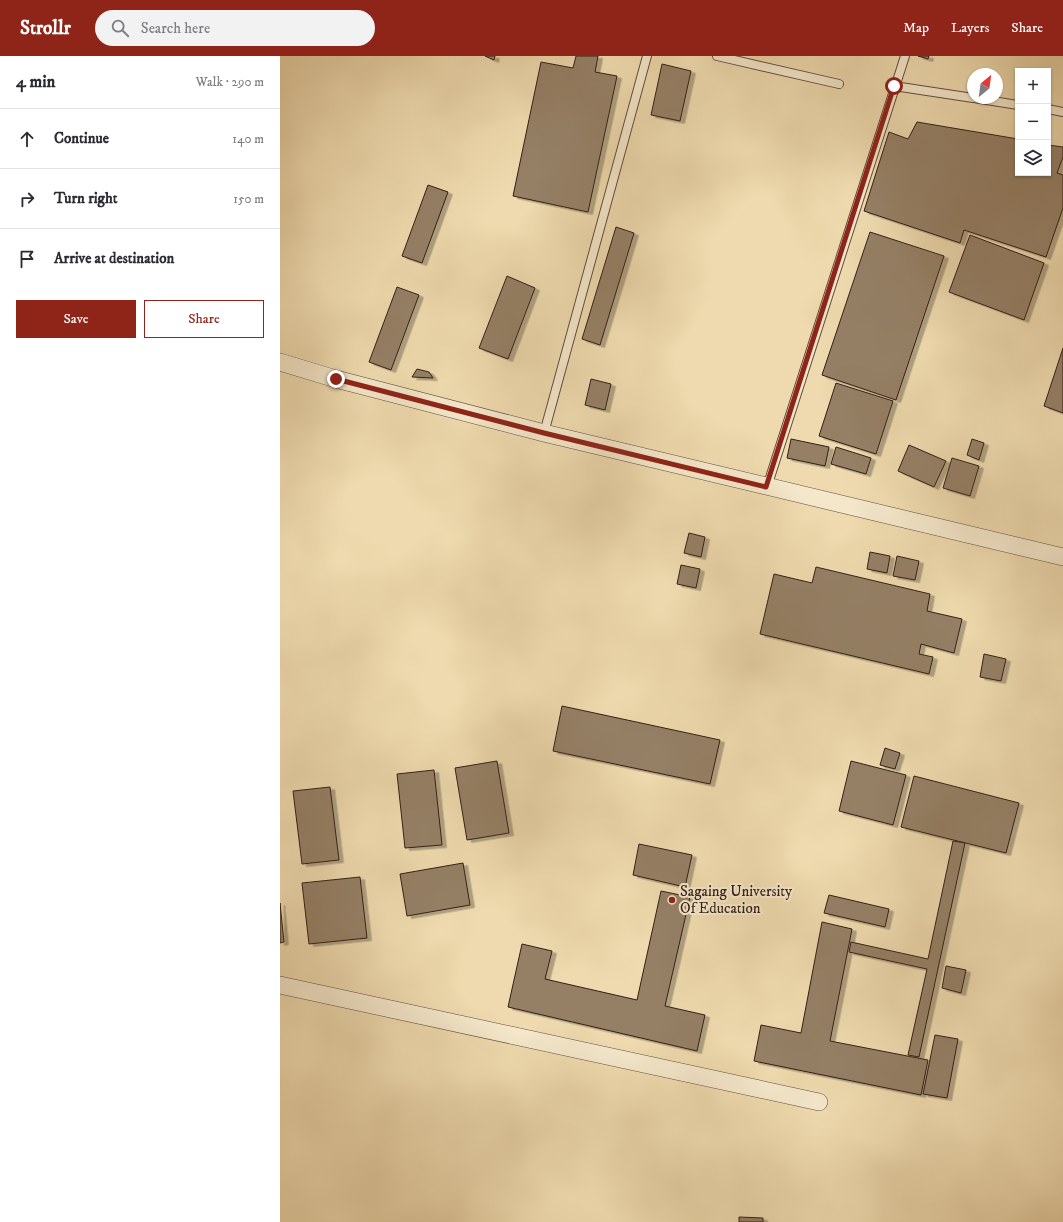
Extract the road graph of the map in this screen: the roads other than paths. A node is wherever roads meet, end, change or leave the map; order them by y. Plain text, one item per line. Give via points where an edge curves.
1 (647, 56) edge
2 (717, 56) edge
3 (905, 56) edge
4 (838, 84) dead end
5 (894, 86) junction
6 (967, 97) edge
7 (1003, 103) edge
8 (1015, 105) edge
9 (1051, 110) edge
10 (1063, 112) edge
11 (280, 362) edge
12 (544, 433) junction
13 (766, 487) junction
14 (1063, 557) edge
15 (280, 985) edge
16 (819, 1102) dead end

1 - 12 lane
2 - 4 lane
3 - 5 lane
5 - 6 lane
5 - 13 lane
7 - 8 lane
9 - 10 lane
11 - 12 street
12 - 13 street
13 - 14 street
15 - 16 street

